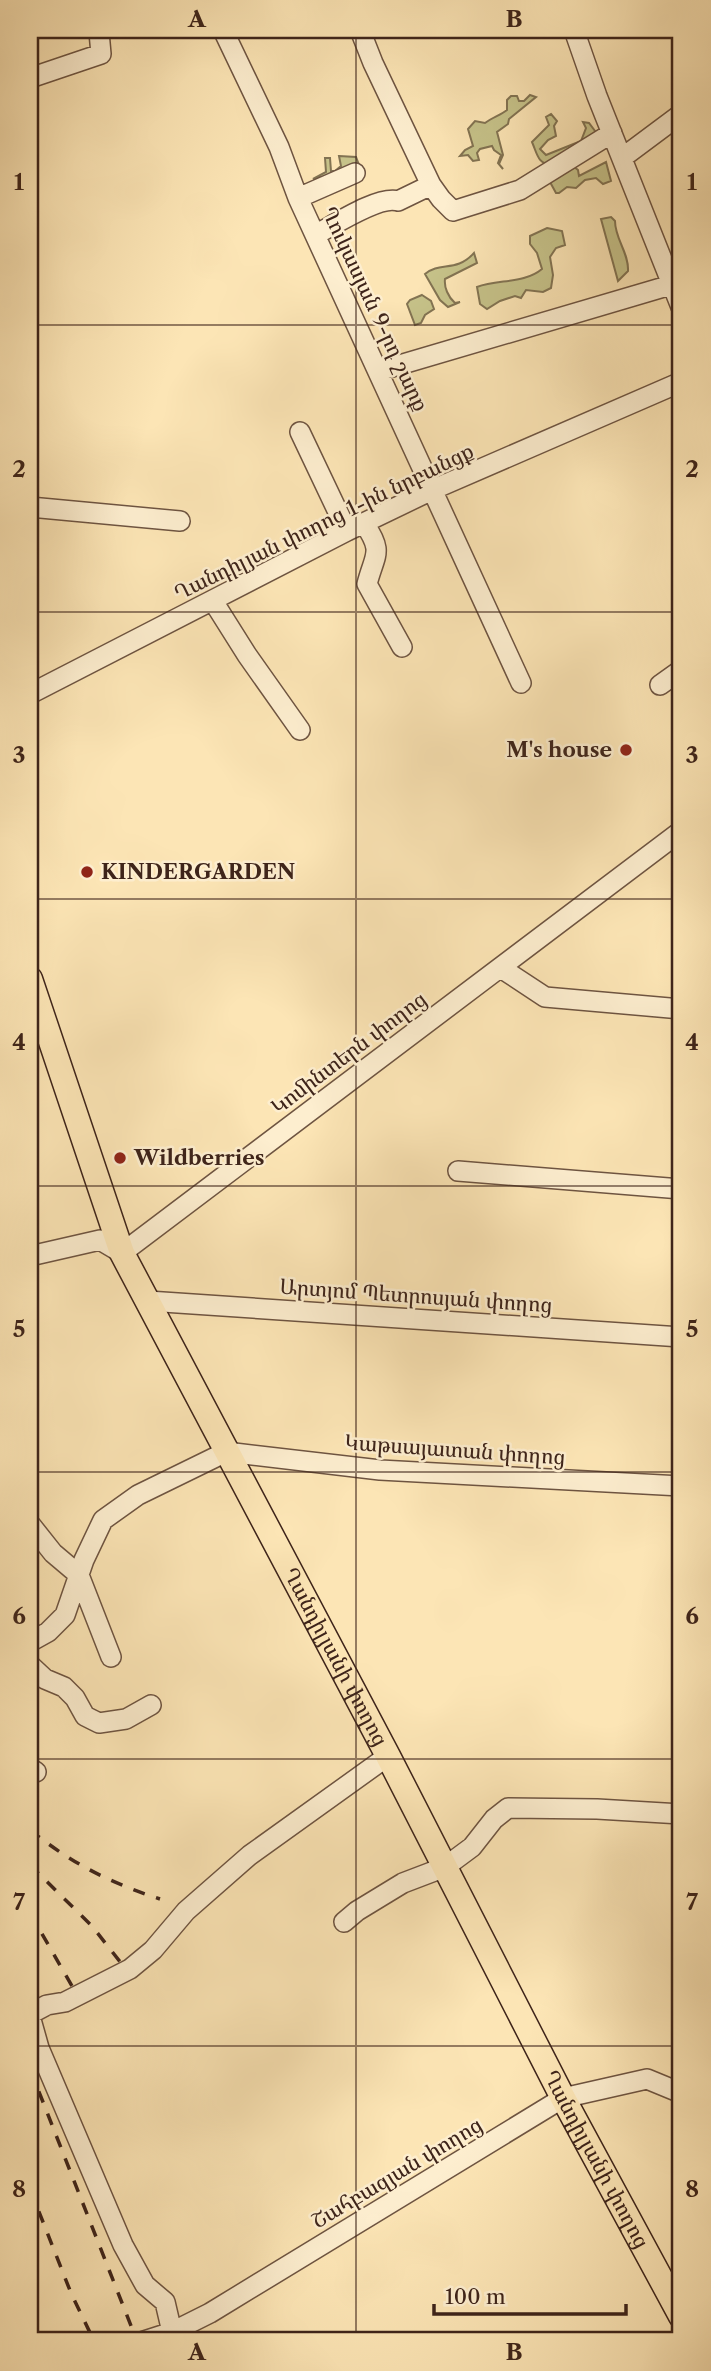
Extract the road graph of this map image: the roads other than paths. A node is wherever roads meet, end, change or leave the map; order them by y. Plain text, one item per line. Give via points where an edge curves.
1 (102, 30) edge
2 (223, 30) edge
3 (360, 30) edge
4 (574, 30) edge
5 (30, 78) edge
6 (681, 114) edge
7 (612, 133) junction
8 (622, 159) junction
9 (355, 173) dead end
10 (431, 186) junction
11 (298, 198) junction
12 (316, 235) junction
13 (677, 283) edge
14 (681, 307) edge
15 (379, 371) junction
16 (681, 382) edge
17 (300, 432) dead end
18 (432, 490) junction
19 (30, 507) edge
20 (180, 521) dead end
21 (356, 527) junction
22 (213, 601) junction
23 (402, 647) dead end
24 (681, 670) edge
25 (521, 682) dead end
26 (660, 685) dead end
27 (30, 694) edge
28 (300, 730) dead end
29 (681, 831) edge
30 (501, 968) junction
31 (30, 978) edge
32 (681, 1009) edge
33 (458, 1171) dead end
34 (681, 1189) edge
35 (122, 1253) junction
36 (30, 1256) edge
37 (148, 1301) junction
38 (681, 1337) edge
39 (226, 1452) junction
40 (681, 1486) edge
41 (30, 1524) edge
42 (79, 1574) junction
43 (31, 1642) edge
44 (111, 1657) dead end
45 (30, 1665) edge
46 (151, 1705) dead end
47 (388, 1756) junction
48 (681, 1814) edge
49 (445, 1867) junction
50 (344, 1922) dead end
51 (30, 2015) edge
52 (681, 2093) edge
53 (563, 2098) junction
54 (681, 2316) edge
55 (172, 2332) junction
56 (144, 2341) edge

1 - 5 street via 101,54
2 - 11 street, Ղուկասյան 9-րդ շարք
3 - 10 street
4 - 7 street
6 - 8 street
7 - 8 street
7 - 10 street via 520,190 453,211
8 - 13 street
9 - 11 street
10 - 12 street via 398,201 376,204
11 - 12 street, Ղուկասյան 9-րդ շարք
12 - 15 street, Ղուկասյան 9-րդ շարք
13 - 14 street
13 - 15 street
15 - 18 street, Ղուկասյան 9-րդ շարք
16 - 18 street, Ղանդիլյան փողոց 1-ին նրբանցք
17 - 21 street
18 - 21 street, Ղանդիլյան փողոց 1-ին նրբանցք
18 - 25 street, Ղուկասյան 9-րդ շարք
19 - 20 street
21 - 22 street, Ղանդիլյան փողոց 1-ին նրբանցք
21 - 23 street via 375,539 378,552 367,584
22 - 27 street, Ղանդիլյան փողոց 1-ին նրբանցք
22 - 28 street
24 - 26 street
29 - 30 street, Կոմինտերն փողոց
30 - 32 street via 545,997
30 - 35 street, Կոմինտերն փողոց
31 - 35 main road, Ղանդիլյանի փողոց
33 - 34 street
35 - 36 street via 100,1240
35 - 37 main road, Ղանդիլյանի փողոց
37 - 38 street, Արտյոմ Պետրոսյան փողոց
37 - 39 main road, Ղանդիլյանի փողոց
39 - 40 street, Կաթսայատան փողոց via 380,1471
39 - 42 street via 138,1495 103,1520
39 - 47 main road, Ղանդիլյանի փողոց
41 - 42 street via 53,1553
42 - 43 street via 65,1615
42 - 44 street
45 - 46 street via 45,1679 64,1687 85,1716 99,1723 126,1718
47 - 49 main road, Ղանդիլյանի փողոց
47 - 51 street via 250,1855 130,1969
48 - 49 street via 508,1808 472,1847
49 - 50 street via 403,1883
49 - 53 main road, Ղանդիլյանի փողոց
51 - 55 street via 39,2048 123,2245 145,2285 165,2302
52 - 53 street, Շահբազյան փողոց via 647,2080
53 - 54 main road, Ղանդիլյանի փողոց
53 - 55 street, Շահբազյան փողոց
55 - 56 street, Շահբազյան փողոց

